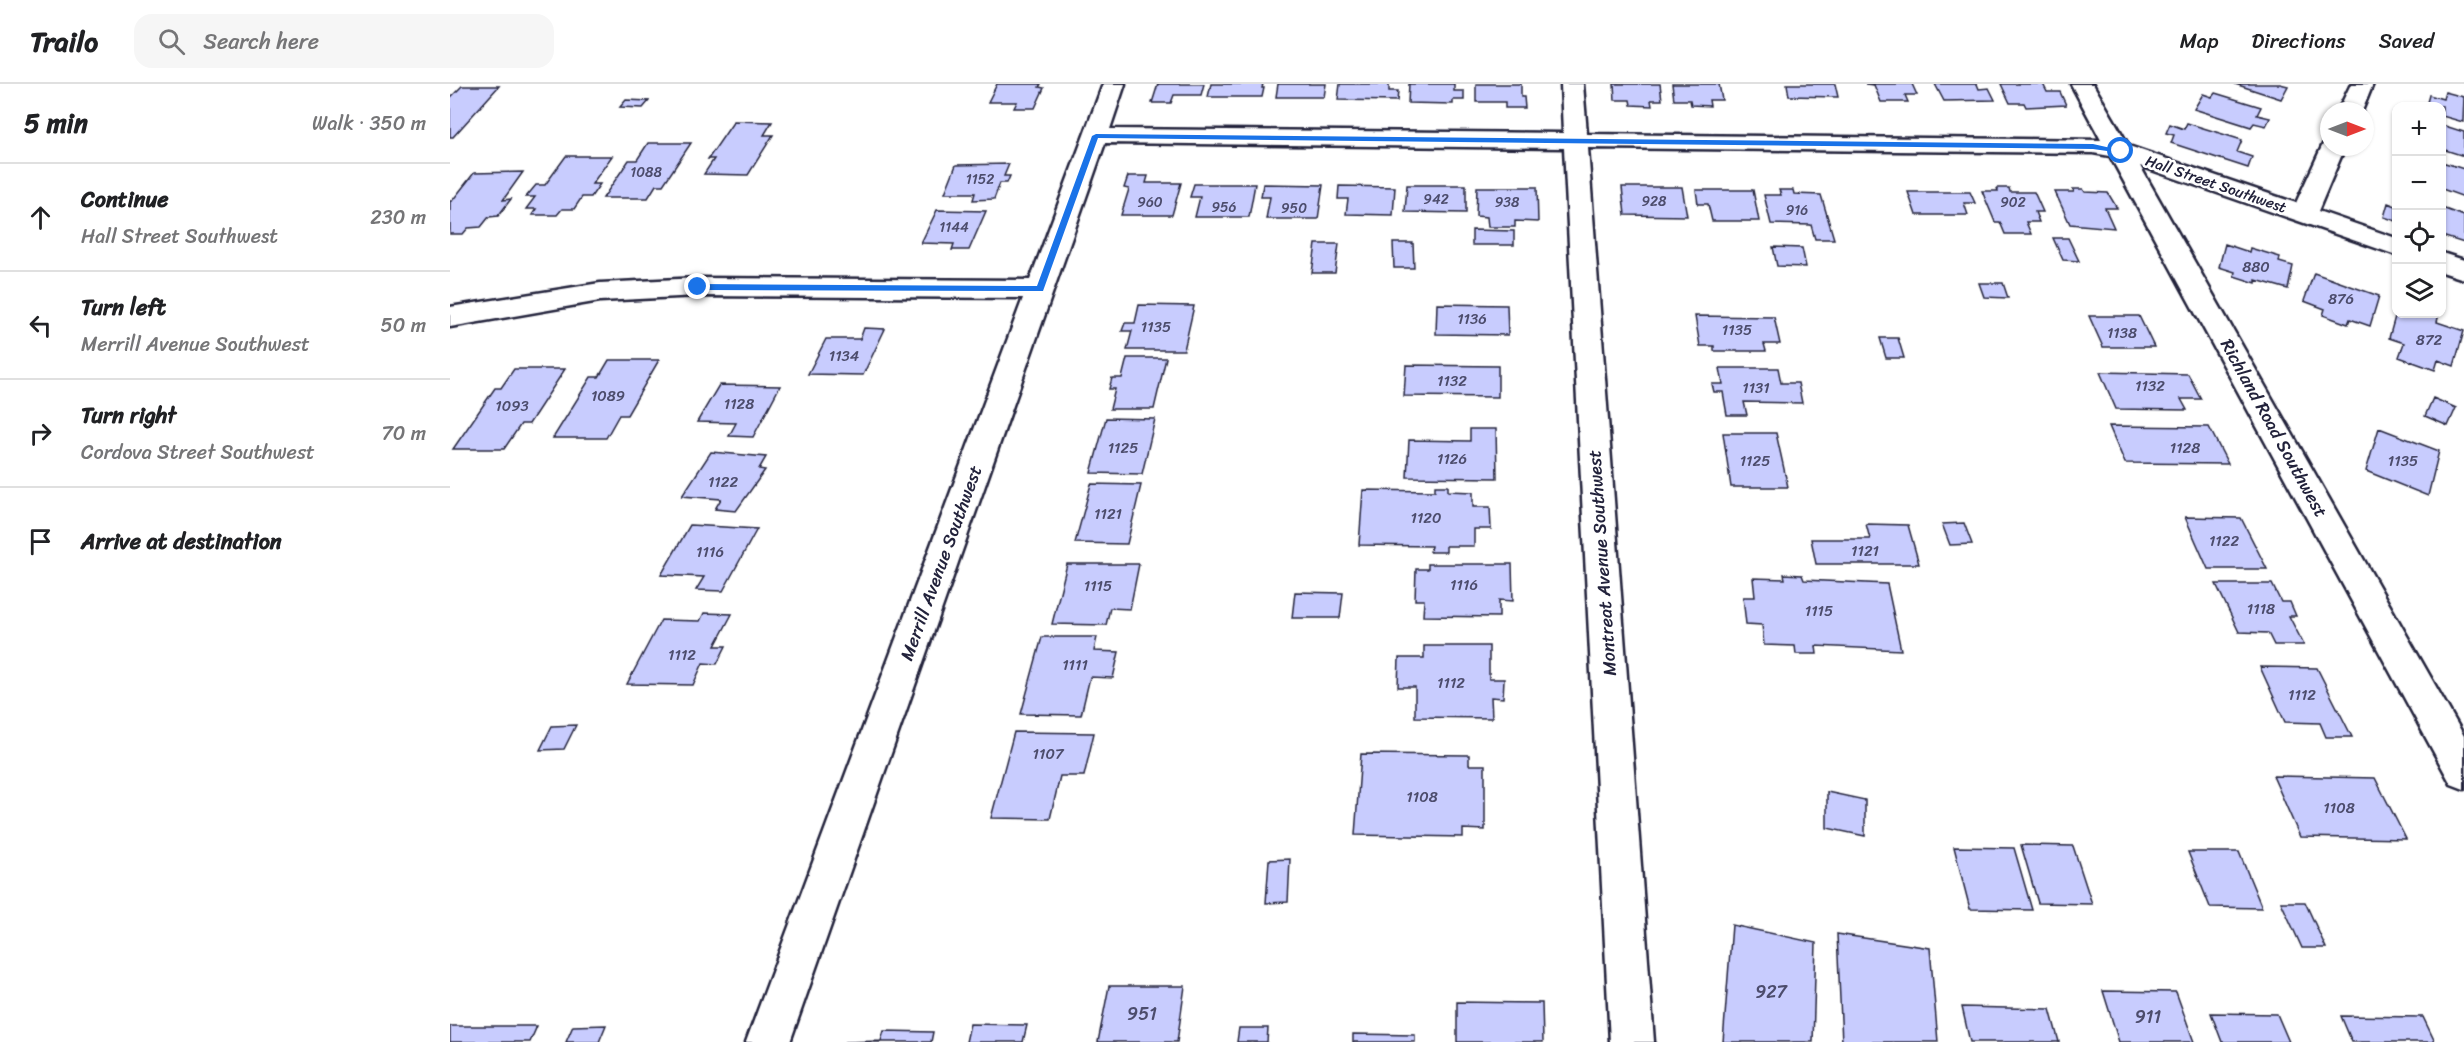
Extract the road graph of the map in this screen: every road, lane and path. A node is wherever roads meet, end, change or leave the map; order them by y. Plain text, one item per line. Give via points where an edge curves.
1 (1114, 84) edge
2 (1572, 84) edge
3 (2082, 84) edge
4 (2362, 84) edge
5 (2354, 102) edge
6 (1096, 136) junction
7 (1575, 141) junction
8 (2121, 151) junction
9 (2329, 156) edge
10 (2302, 215) junction
11 (2392, 245) edge
12 (2446, 263) edge
13 (2464, 270) edge
14 (1040, 289) junction
15 (450, 316) edge
16 (2464, 772) edge
17 (768, 1042) edge
18 (1632, 1042) edge

1 - 6 street, Merrill Avenue Southwest
2 - 7 street, Montreat Avenue Southwest
3 - 8 street, Richland Road Southwest
4 - 5 street
6 - 7 street, Hall Street Southwest
6 - 14 street, Merrill Avenue Southwest
7 - 8 street, Hall Street Southwest via 2093,146
7 - 18 street, Montreat Avenue Southwest
8 - 10 street, Hall Street Southwest
8 - 16 street, Richland Road Southwest
9 - 10 street
10 - 11 street, Hall Street Southwest
12 - 13 street
14 - 15 street via 698,287 600,292
14 - 17 street, Merrill Avenue Southwest

